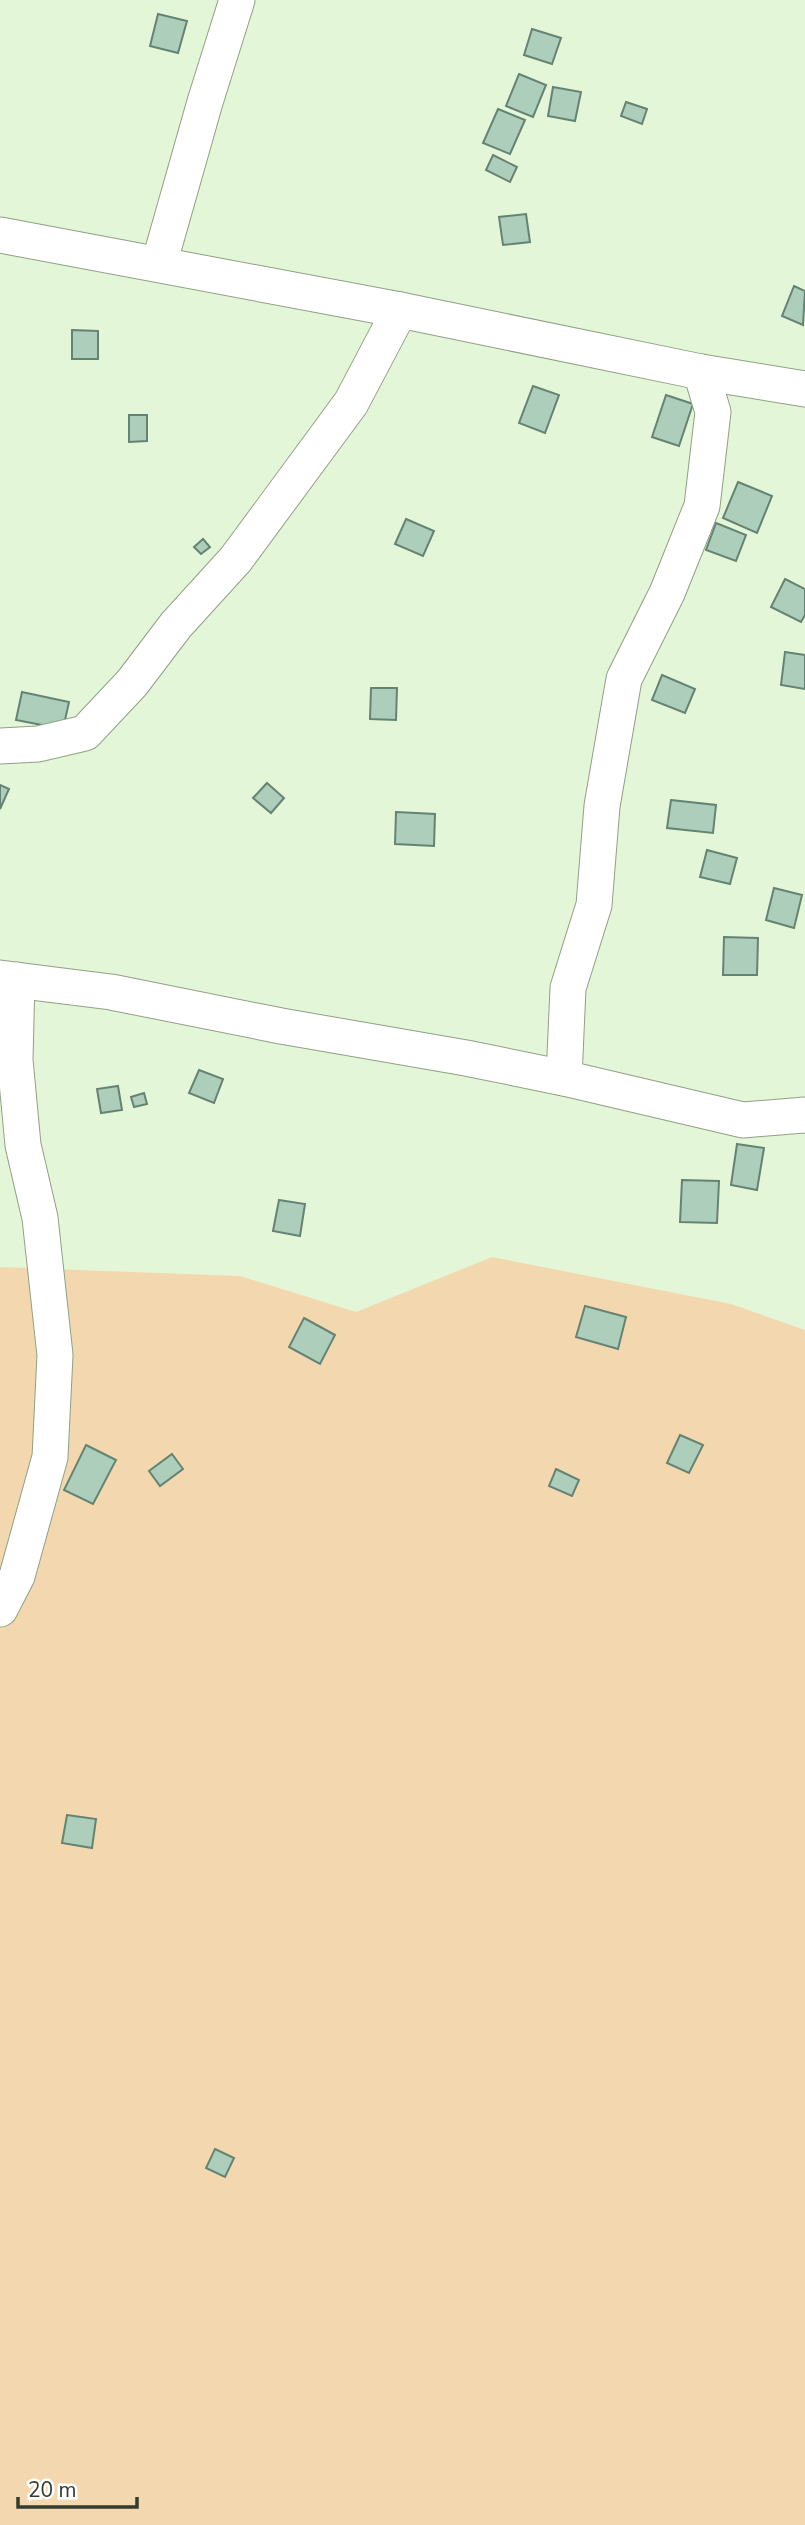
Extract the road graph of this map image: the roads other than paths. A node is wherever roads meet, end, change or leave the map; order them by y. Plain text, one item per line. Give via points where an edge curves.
1 (237, 0) edge
2 (0, 235) edge
3 (159, 264) junction
4 (400, 310) junction
5 (701, 372) junction
6 (805, 389) edge
7 (0, 746) edge
8 (9, 979) edge
9 (564, 1078) junction
10 (805, 1115) edge
11 (0, 1609) edge

1 - 3 street
2 - 3 street
3 - 4 street
4 - 5 street
4 - 7 street via 351,403 236,559 176,625 132,683 85,733 38,744
5 - 6 street
5 - 9 street via 713,412 702,506 667,593 624,679 602,806 594,905 568,988
8 - 9 street via 111,992
8 - 11 street via 23,1145 40,1218 55,1355 50,1457 17,1576
9 - 10 street via 743,1120

